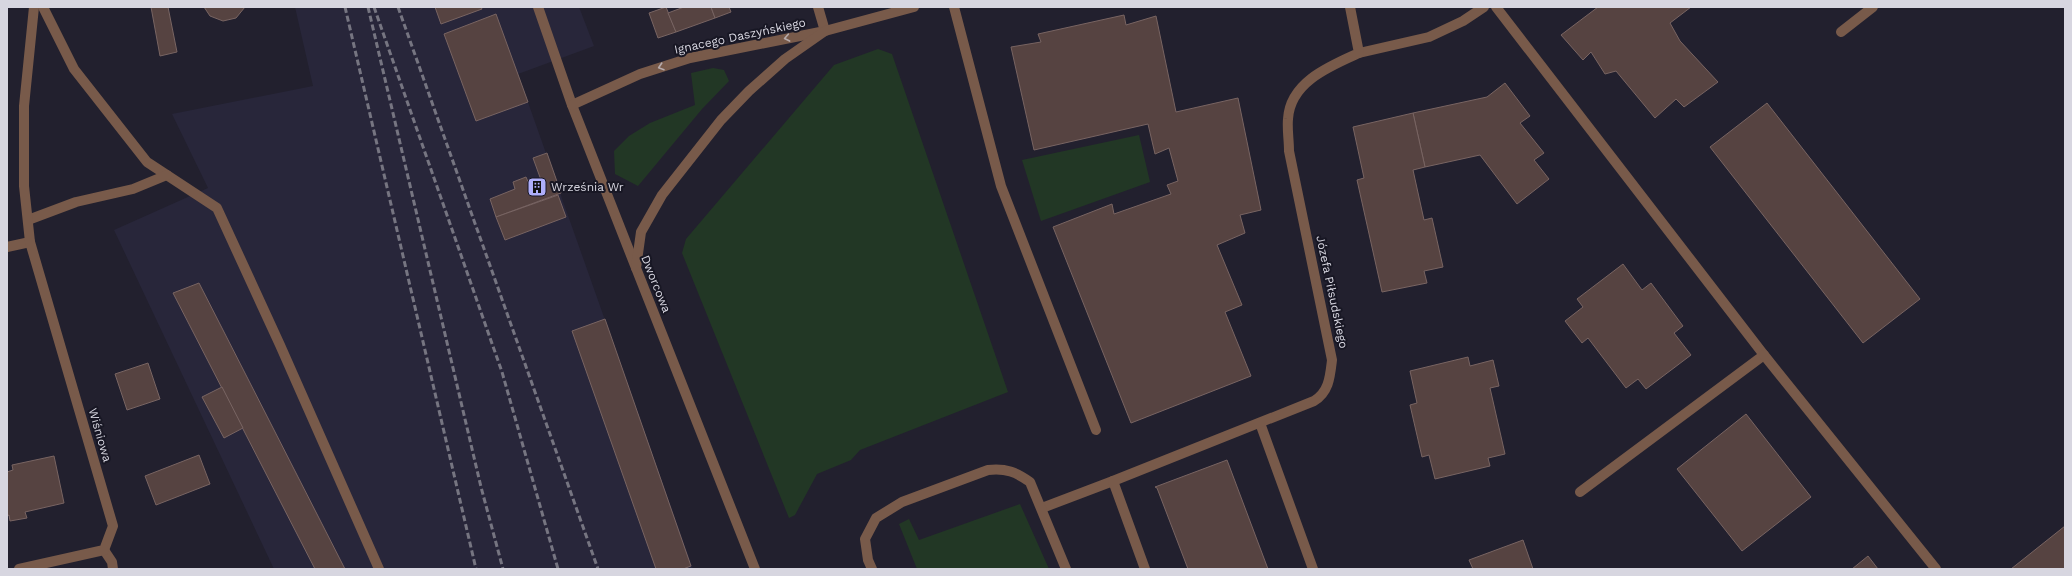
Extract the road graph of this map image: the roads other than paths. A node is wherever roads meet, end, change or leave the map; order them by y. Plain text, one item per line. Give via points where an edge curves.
1 (34, 7) edge
2 (42, 7) edge
3 (538, 7) edge
4 (818, 7) edge
5 (914, 7) edge
6 (954, 7) edge
7 (1350, 7) edge
8 (1484, 7) edge
9 (1496, 7) edge
10 (1873, 7) edge
11 (825, 30) junction
12 (1841, 32) dead end
13 (1359, 52) junction
14 (572, 105) junction
15 (167, 175) junction
16 (28, 220) junction
17 (30, 242) junction
18 (7, 247) edge
19 (636, 268) junction
20 (1764, 355) junction
21 (1260, 423) junction
22 (1096, 430) dead end
23 (1113, 481) junction
24 (1580, 492) dead end
25 (1042, 508) junction
26 (104, 550) junction
27 (19, 569) edge
28 (113, 569) edge
29 (379, 569) edge
30 (755, 569) edge
31 (872, 569) edge
32 (1066, 569) edge
33 (1145, 569) edge
34 (1313, 569) edge
35 (1936, 569) edge

1 - 16 street, Wiśniowa via 24,106 24,186
2 - 15 street via 74,69 147,162
3 - 14 street, Dworcowa
4 - 11 street
5 - 11 street, Ignacego Daszyńskiego
6 - 22 street via 1001,186
7 - 13 street
8 - 13 street, Józefa Piłsudskiego via 1463,21 1429,37
9 - 20 street
10 - 12 street
11 -> 14 street, Ignacego Daszyńskiego via 690,58 640,74
11 - 19 street, Ignacego Daszyńskiego via 784,59 721,120 662,195 641,232
13 - 21 street, Józefa Piłsudskiego via 1322,70 1295,95 1288,118 1289,150 1332,360 1330,379 1323,396
14 - 19 street, Dworcowa
15 - 16 street via 132,189 76,202
15 - 29 street via 217,208
16 - 17 street, Wiśniowa
17 - 18 street
17 - 26 street, Wiśniowa via 113,526
19 - 30 street, Dworcowa
20 - 24 street
20 - 35 street
21 - 23 street, Józefa Piłsudskiego
21 - 34 street
23 - 25 street, Józefa Piłsudskiego
23 - 33 street
25 - 31 street via 1030,482 1018,473 1003,469 988,470 902,502 876,518 865,539
25 - 32 street
26 - 27 street
26 - 28 street via 112,562

